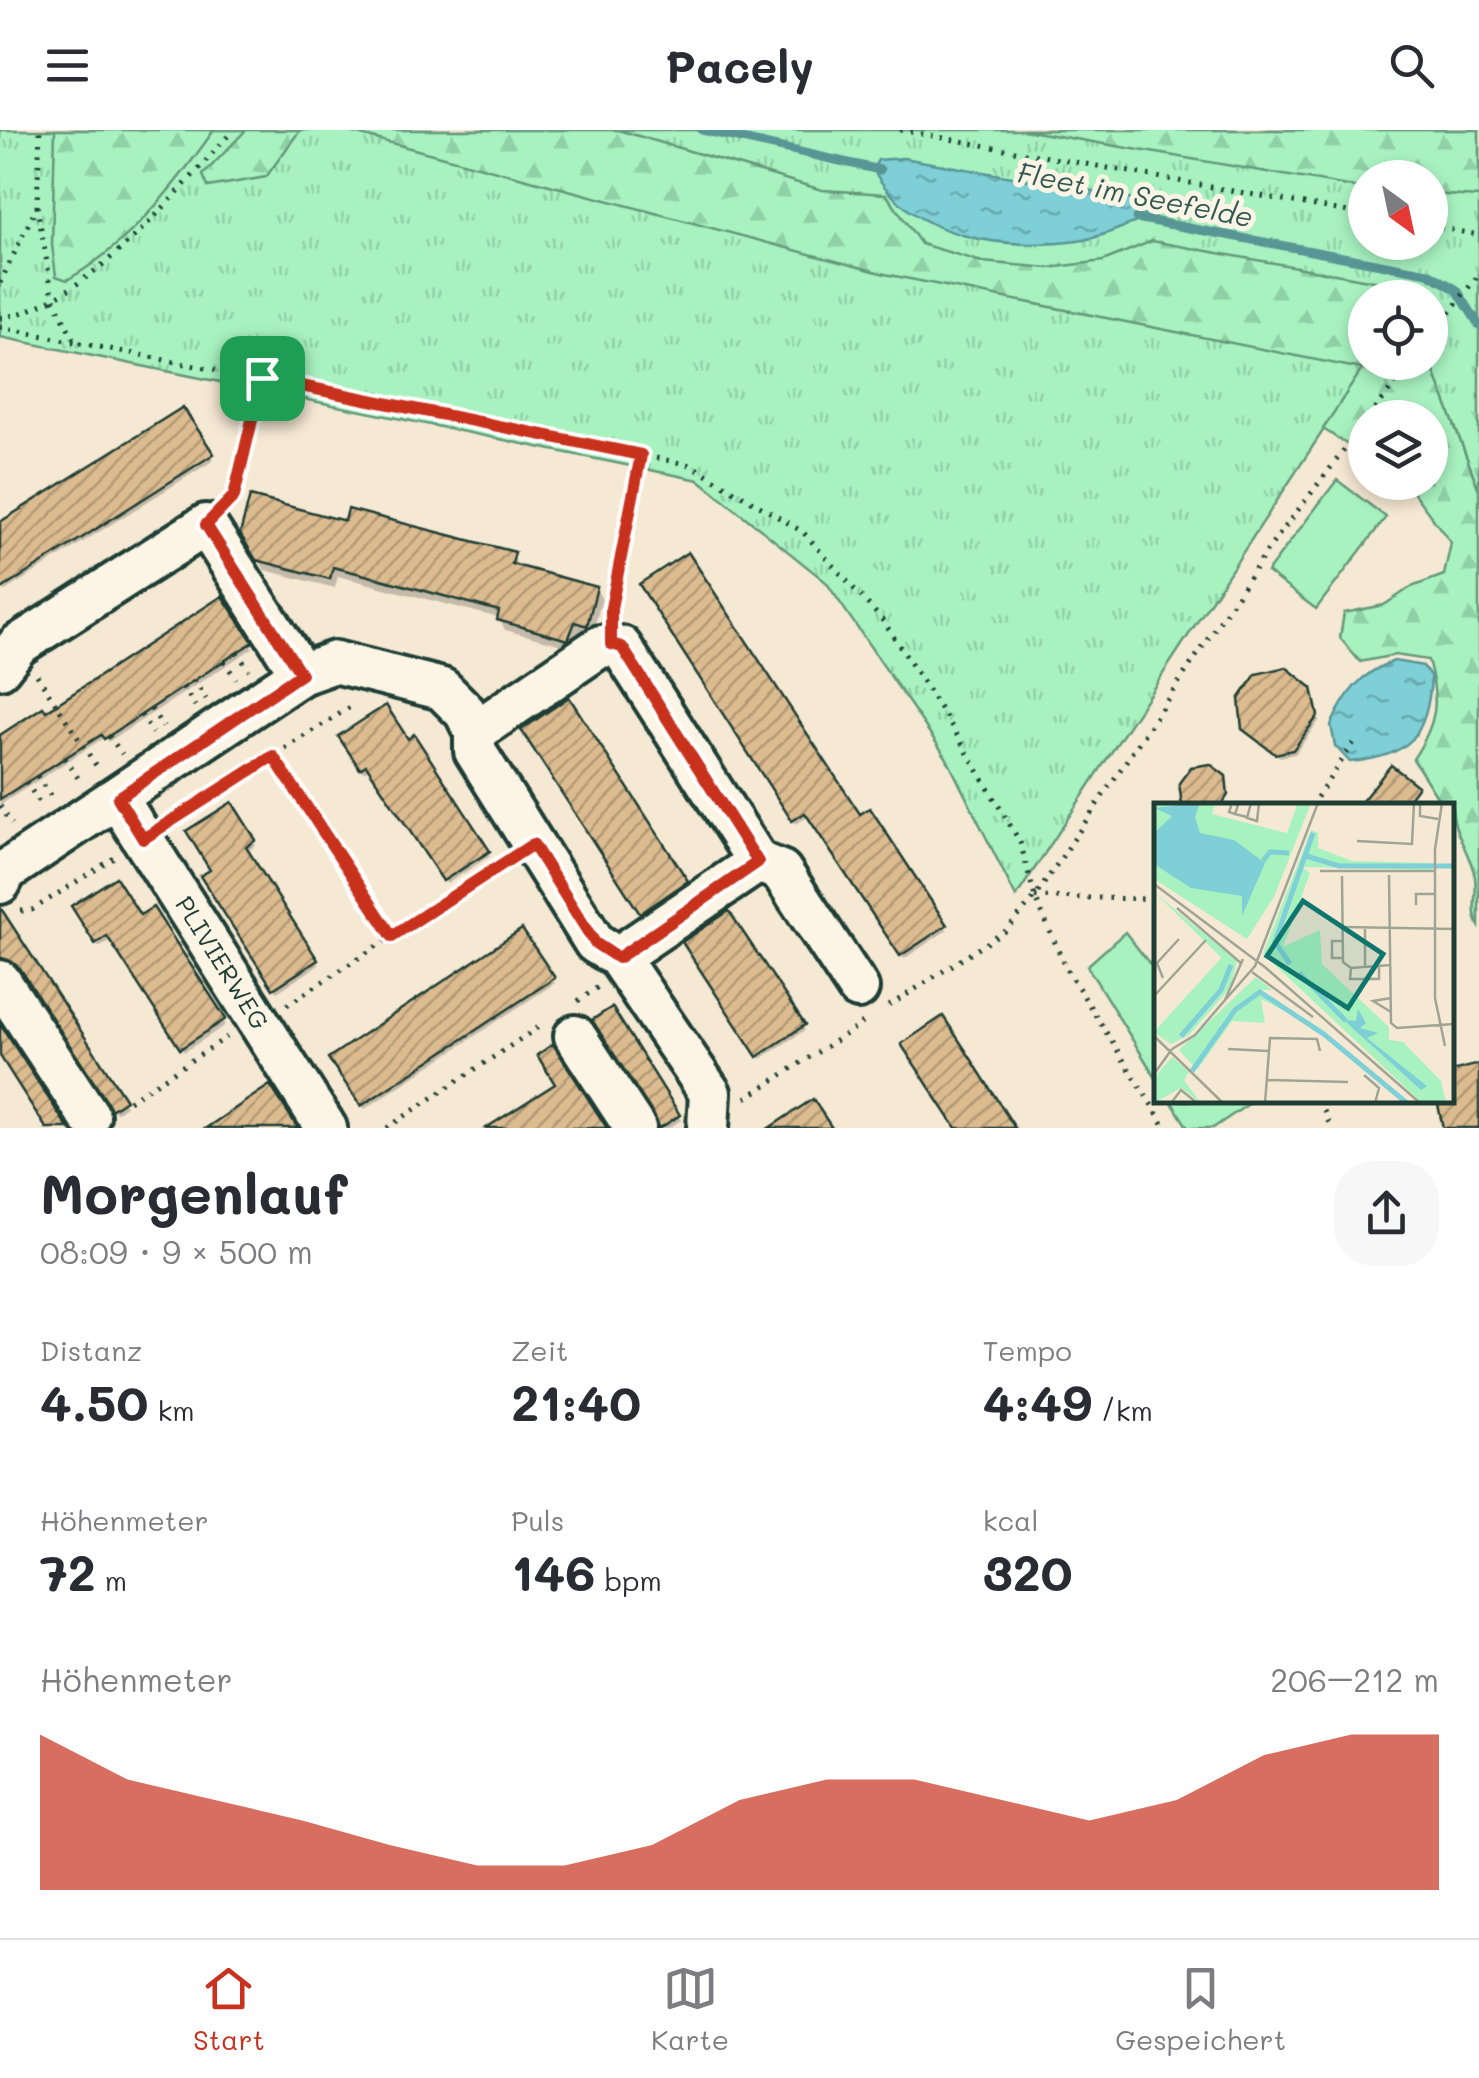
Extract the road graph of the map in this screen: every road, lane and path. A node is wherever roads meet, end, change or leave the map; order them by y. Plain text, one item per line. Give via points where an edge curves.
1 (40, 130) edge
2 (233, 130) edge
3 (900, 130) edge
4 (38, 206) junction
5 (1348, 212) edge
6 (1448, 229) edge
7 (1479, 235) edge
8 (1479, 274) edge
9 (0, 284) edge
10 (53, 297) junction
11 (1448, 314) edge
12 (0, 318) edge
13 (0, 327) edge
14 (75, 342) junction
15 (262, 378) junction
16 (1397, 380) edge
17 (1382, 400) edge
18 (1348, 445) edge
19 (641, 455) junction
20 (206, 525) junction
21 (611, 644) junction
22 (9, 656) edge
23 (378, 671) junction
24 (301, 674) junction
25 (475, 732) junction
26 (1355, 741) dead end
27 (273, 756) junction
28 (118, 798) junction
29 (1313, 803) edge
30 (143, 839) junction
31 (533, 844) junction
32 (758, 862) junction
33 (1035, 896) junction
34 (8, 897) edge
35 (1154, 899) edge
36 (392, 936) junction
37 (622, 963) junction
38 (0, 981) edge
39 (858, 988) dead end
40 (258, 1020) junction
41 (561, 1023) junction
42 (129, 1102) dead end
43 (1321, 1103) edge
44 (89, 1116) dead end
45 (326, 1128) edge
46 (388, 1128) edge
47 (635, 1128) edge
48 (708, 1128) edge
49 (1166, 1128) edge
50 (1331, 1128) edge

1 - 4 path
2 - 10 path via 106,262
3 - 5 path
4 - 9 path
4 - 10 path
6 - 7 path
8 - 11 path
10 - 12 path
10 - 14 path
13 - 14 path
14 - 15 path
15 - 19 path
15 - 20 path via 234,496
16 - 17 path
18 - 33 path via 1269,548
19 - 21 path via 611,608
19 - 33 path via 690,464 804,532 884,622 954,730 1020,842
20 - 22 street
20 - 24 street
21 - 25 street
21 - 32 street via 622,647
22 - 28 path
23 - 24 street via 335,662
23 - 25 street via 442,689
23 - 27 path via 372,693
24 - 28 street
25 - 31 street via 475,751
26 - 29 path
27 - 30 path
27 - 36 path
28 - 30 street, PLIVIERWEG
28 - 34 street via 6,872
30 - 34 path via 32,910
30 - 40 street, PLIVIERWEG
31 - 36 path
31 - 37 street via 595,943
32 - 37 street
32 - 39 street via 781,870
33 - 35 path
33 - 49 path via 1066,968
36 - 40 path
37 - 41 path
37 - 48 street via 710,1094
38 - 44 street
40 - 42 path
40 - 45 street, PLIVIERWEG
41 - 46 path
41 - 47 street
43 - 50 path

